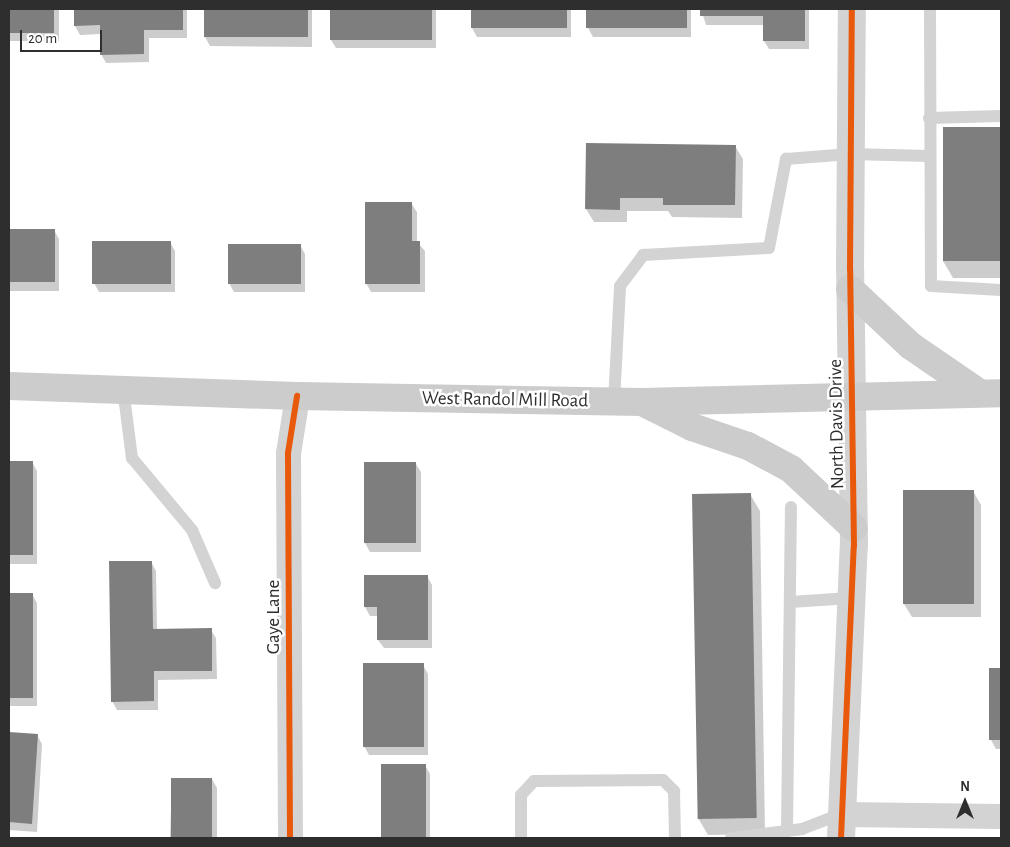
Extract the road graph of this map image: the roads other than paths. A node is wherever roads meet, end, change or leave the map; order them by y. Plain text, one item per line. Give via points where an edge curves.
1 (852, 9) edge
2 (930, 9) edge
3 (1001, 116) edge
4 (929, 118) junction
5 (850, 154) junction
6 (929, 156) junction
7 (850, 289) junction
8 (1001, 290) edge
9 (9, 386) edge
10 (123, 388) junction
11 (990, 393) edge
12 (296, 396) junction
13 (853, 398) junction
14 (614, 402) junction
15 (642, 402) junction
16 (792, 508) dead end
17 (854, 528) junction
18 (215, 582) dead end
19 (852, 598) junction
20 (790, 602) junction
21 (1001, 816) edge
22 (841, 826) edge
23 (787, 830) junction
24 (290, 838) edge
25 (521, 838) edge
26 (675, 838) edge
27 (731, 838) edge

1 - 5 street, North Davis Drive
2 - 4 lane
3 - 4 lane
4 - 6 lane
5 - 6 lane
5 - 7 street, North Davis Drive
5 - 14 lane via 786,159 769,248 643,255 620,286
6 - 8 lane via 931,286
7 - 11 main road via 911,346
7 - 13 street, North Davis Drive
9 - 10 main road, West Randol Mill Road
10 - 12 main road, West Randol Mill Road
10 - 18 lane via 132,458 192,530
11 - 13 main road, West Randol Mill Road
12 - 14 main road, West Randol Mill Road
12 - 24 street, Gaye Lane via 288,453
13 - 15 main road, West Randol Mill Road
13 - 17 street, North Davis Drive
14 - 15 main road, West Randol Mill Road
15 - 17 main road via 692,427 748,446 786,466
16 - 20 lane
17 - 19 street, North Davis Drive
19 - 20 lane
19 - 22 street, North Davis Drive
20 - 23 lane
21 - 22 street
22 - 23 lane
23 - 27 lane
25 - 26 lane via 521,795 534,781 663,780 674,791

